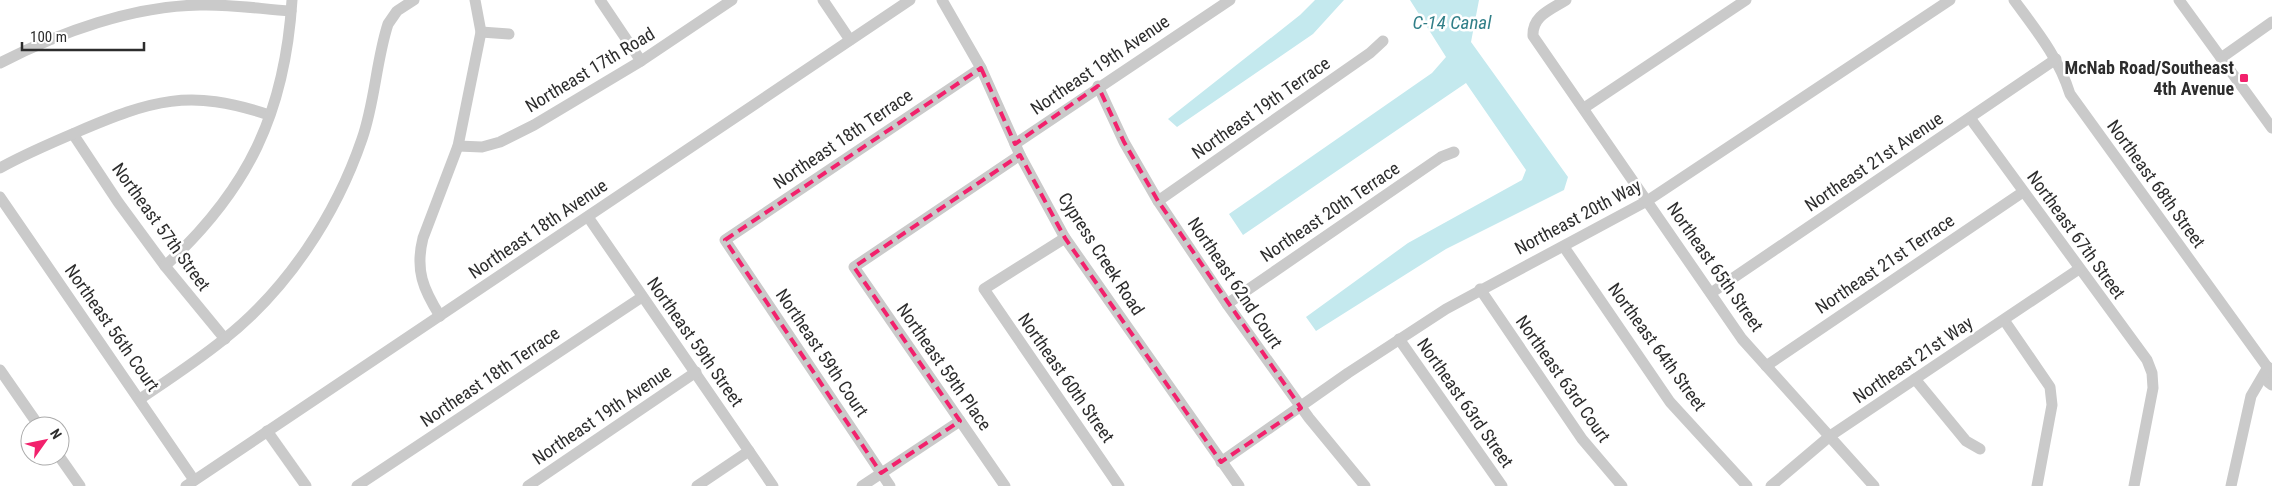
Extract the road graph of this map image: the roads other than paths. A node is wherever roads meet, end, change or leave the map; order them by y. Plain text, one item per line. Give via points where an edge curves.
1 (414, 0) edge
2 (475, 0) edge
3 (600, 0) edge
4 (732, 0) edge
5 (823, 0) edge
6 (910, 0) edge
7 (942, 0) edge
8 (1230, 0) edge
9 (1566, 0) edge
10 (1746, 0) edge
11 (1950, 0) edge
12 (2014, 0) edge
13 (2179, 0) edge
14 (200, 2) edge
15 (716, 4) edge
16 (292, 6) edge
17 (2272, 22) edge
18 (482, 32) junction
19 (509, 34) dead end
20 (850, 40) junction
21 (1383, 41) dead end
22 (2221, 58) junction
23 (2056, 59) junction
24 (641, 61) junction
25 (0, 63) edge
26 (981, 68) junction
27 (1098, 86) junction
28 (1584, 108) junction
29 (269, 115) junction
30 (1970, 118) junction
31 (2272, 128) edge
32 (73, 134) junction
33 (1015, 144) junction
34 (458, 146) junction
35 (1454, 152) dead end
36 (1020, 155) junction
37 (0, 168) edge
38 (2023, 192) junction
39 (0, 197) edge
40 (1158, 201) junction
41 (1647, 202) junction
42 (588, 217) junction
43 (1066, 238) junction
44 (725, 240) joint
45 (1564, 247) junction
46 (165, 266) junction
47 (2079, 269) junction
48 (1480, 289) junction
49 (1711, 293) junction
50 (642, 297) junction
51 (1227, 304) junction
52 (440, 316) junction
53 (2004, 320) junction
54 (225, 339) junction
55 (1399, 339) junction
56 (2270, 365) edge
57 (1766, 366) junction
58 (0, 370) edge
59 (696, 372) junction
60 (1915, 379) junction
61 (2272, 385) edge
62 (140, 399) junction
63 (1301, 408) junction
64 (32, 416) edge
65 (960, 421) junction
66 (267, 431) junction
67 (1830, 436) junction
68 (1980, 449) dead end
69 (749, 451) junction
70 (1221, 462) junction
71 (66, 466) edge
72 (881, 473) junction
73 (190, 483) edge
74 (80, 486) edge
75 (306, 486) edge
76 (357, 486) edge
77 (528, 486) edge
78 (697, 486) edge
79 (773, 486) edge
80 (862, 486) edge
81 (890, 486) edge
82 (1006, 486) edge
83 (1119, 486) edge
84 (1239, 486) edge
85 (1365, 486) edge
86 (1502, 486) edge
87 (1622, 486) edge
88 (1747, 486) edge
89 (1771, 486) edge
90 (1874, 486) edge
91 (2037, 486) edge
92 (2134, 486) edge
93 (2231, 486) edge

1 - 54 street via 397,10 388,24 362,137 344,184 317,234 277,287
2 - 18 street
3 - 24 street
4 - 15 street, Northeast 17th Road
5 - 20 street
6 - 20 street, Northeast 18th Avenue
7 - 26 street, Cypress Creek Road
8 - 27 street, Northeast 19th Avenue
9 - 28 street, Northeast 65th Street via 1538,18 1533,26 1533,36
10 - 28 street
11 - 41 street, Northeast 20th Way
12 - 23 street, Northeast 68th Street
13 - 22 street
14 - 16 street
14 - 25 street via 122,15
15 - 24 street, Northeast 17th Road
16 - 29 street via 290,39 278,93
17 - 22 street
18 - 19 street
18 - 34 street
20 - 42 street, Northeast 18th Avenue
21 - 40 street, Northeast 19th Terrace
22 - 31 street
23 - 30 street, Northeast 21st Avenue
23 - 56 street, Northeast 68th Street via 2070,94
24 - 34 street, Northeast 17th Road via 500,142 482,147
26 - 33 street, Cypress Creek Road
26 - 44 street, Northeast 18th Terrace
27 - 33 street, Northeast 19th Avenue
27 - 40 street, Northeast 62nd Court via 1124,142
28 - 41 street, Northeast 65th Street
29 - 32 street via 212,100 181,100 146,106
29 - 46 street via 257,147 236,186 194,240
30 - 38 street, Northeast 67th Street
30 - 49 street, Northeast 21st Avenue
32 - 37 street
32 - 46 street, Northeast 57th Street
33 - 36 street, Cypress Creek Road
34 - 52 street via 420,251 420,277
35 - 51 street, Northeast 20th Terrace
36 - 43 street, Cypress Creek Road
36 - 65 street, Northeast 59th Place via 854,267
38 - 47 street, Northeast 67th Street
38 - 57 street, Northeast 21st Terrace
39 - 62 street, Northeast 56th Court
40 - 51 street, Northeast 62nd Court
41 - 45 street, Northeast 20th Way
41 - 49 street, Northeast 65th Street
42 - 50 street, Northeast 59th Street
42 - 52 street, Northeast 18th Avenue
43 - 70 street, Cypress Creek Road
43 - 83 street, Northeast 60th Street via 984,289
44 - 72 street, Northeast 59th Court
45 - 48 street, Northeast 20th Way
45 - 88 street, Northeast 64th Street via 1670,402
46 - 54 street, Northeast 57th Street
47 - 53 street, Northeast 21st Way
47 - 92 street, Northeast 67th Street via 2147,360 2152,373 2153,388
48 - 55 street, Northeast 20th Way
48 - 87 street, Northeast 63rd Court via 1582,439
49 - 57 street, Northeast 65th Street via 1742,339
50 - 59 street, Northeast 59th Street
50 - 76 street, Northeast 18th Terrace
51 - 63 street, Northeast 62nd Court
52 - 66 street, Northeast 18th Avenue
53 - 60 street, Northeast 21st Way
53 - 91 street via 2050,387 2052,405
54 - 62 street
55 - 63 street, Northeast 20th Way
55 - 86 street, Northeast 63rd Street
56 - 61 street, Northeast 68th Street via 2268,382
56 - 93 street via 2251,396
57 - 67 street, Northeast 65th Street
58 - 64 street
59 - 69 street, Northeast 59th Street
59 - 77 street, Northeast 19th Avenue
60 - 67 street, Northeast 21st Way
60 - 68 street via 1966,441
62 - 73 street, Northeast 56th Court
63 - 70 street, Northeast 20th Way
63 - 85 street, Northeast 62nd Court
65 - 72 street
65 - 82 street, Northeast 59th Place
66 - 73 street, Northeast 18th Avenue
66 - 75 street
67 - 89 street, Northeast 21st Way
67 - 90 street, Northeast 65th Street
69 - 78 street
69 - 79 street, Northeast 59th Street
70 - 84 street, Cypress Creek Road
71 - 74 street
72 - 80 street
72 - 81 street, Northeast 59th Court

